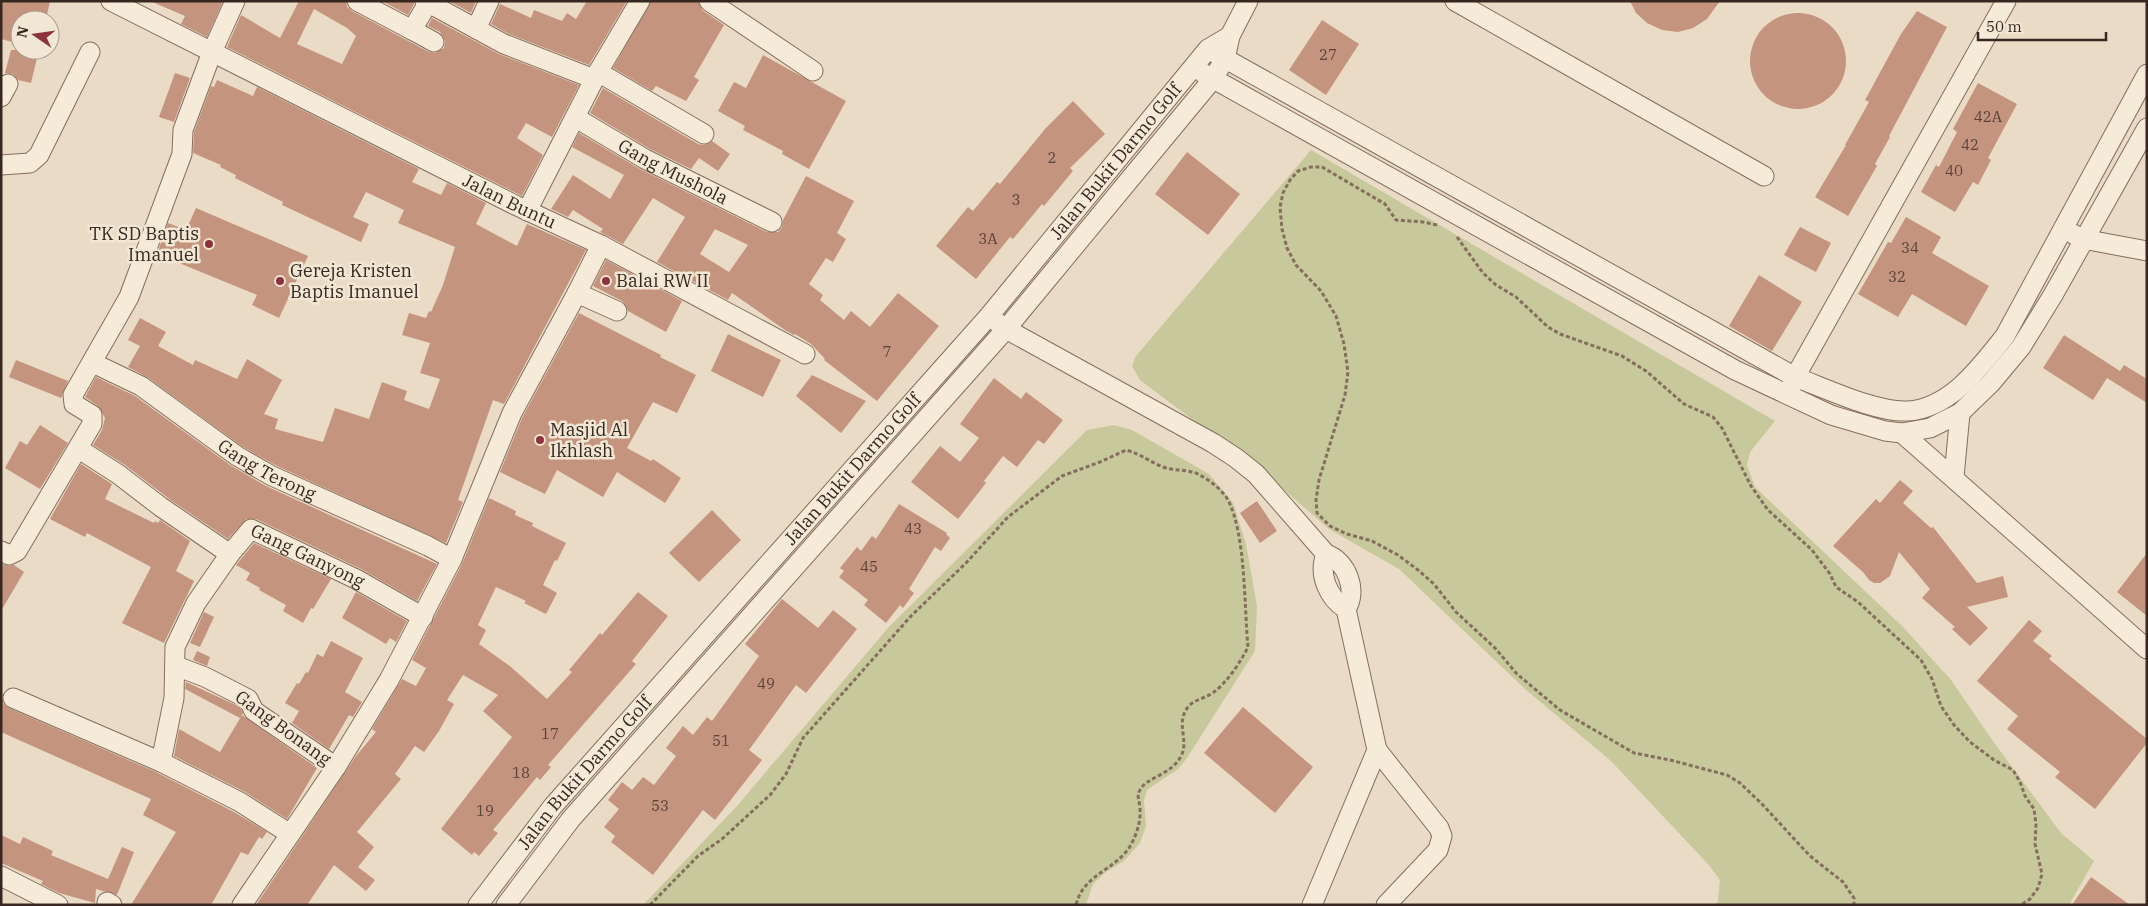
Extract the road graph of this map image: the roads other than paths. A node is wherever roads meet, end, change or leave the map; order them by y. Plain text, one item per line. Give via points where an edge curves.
1 (235, 1) edge
2 (358, 1) edge
3 (489, 1) edge
4 (640, 1) edge
5 (710, 1) edge
6 (1248, 1) edge
7 (2006, 1) edge
8 (426, 2) edge
9 (118, 3) edge
10 (1465, 4) edge
11 (476, 29) junction
12 (412, 30) junction
13 (1230, 36) junction
14 (434, 42) dead end
15 (1208, 49) junction
16 (90, 52) dead end
17 (212, 52) junction
18 (1225, 59) junction
19 (1194, 68) junction
20 (813, 72) dead end
21 (2147, 74) edge
22 (596, 76) junction
23 (1212, 80) junction
24 (576, 118) junction
25 (2147, 128) edge
26 (704, 134) dead end
27 (1, 165) edge
28 (1764, 176) dead end
29 (527, 211) junction
30 (772, 222) dead end
31 (2062, 229) junction
32 (2083, 239) junction
33 (601, 245) junction
34 (2147, 251) edge
35 (577, 293) junction
36 (617, 311) dead end
37 (989, 316) junction
38 (1006, 329) junction
39 (805, 354) dead end
40 (94, 363) junction
41 (1795, 377) junction
42 (1788, 396) junction
43 (1960, 413) junction
44 (1902, 433) junction
45 (79, 449) junction
46 (1954, 477) junction
47 (1, 551) edge
48 (230, 554) junction
49 (452, 559) junction
50 (423, 616) junction
51 (2147, 649) edge
52 (176, 666) junction
53 (14, 698) dead end
54 (1377, 750) junction
55 (161, 762) junction
56 (336, 767) junction
57 (290, 834) junction
58 (1, 876) edge
59 (58, 905) edge
60 (107, 905) edge
61 (112, 905) edge
62 (242, 905) edge
63 (478, 905) edge
64 (506, 905) edge
65 (1312, 905) edge
66 (1386, 905) edge

1 - 17 street
2 - 12 street
3 - 11 street
4 - 22 street
5 - 20 street
6 - 13 street, Jalan Bukit Darmo Golf
7 - 41 street
8 - 11 street
8 - 12 street
9 - 17 street, Jalan Buntu
10 - 28 street
11 - 22 street via 504,44
12 - 14 street
13 - 15 street, Jalan Bukit Darmo Golf
13 - 18 street, Jalan Bukit Darmo Golf
15 - 18 street
15 - 19 street, Jalan Bukit Darmo Golf
16 - 27 street via 39,155 30,162
17 - 29 street, Jalan Buntu
17 - 40 street via 183,130 182,154 129,297
18 - 23 street, Jalan Bukit Darmo Golf
18 - 41 street
19 - 23 street
19 - 37 street, Jalan Bukit Darmo Golf
21 - 31 street
22 - 24 street
22 - 26 street
23 - 38 street, Jalan Bukit Darmo Golf
23 - 42 street via 1735,370
24 - 29 street
24 - 30 street, Gang Mushola via 645,159
25 - 32 street
29 - 33 street, Jalan Buntu
31 - 32 street
31 - 41 street via 2005,336 1980,368 1952,393 1928,407 1908,411 1877,406
32 - 34 street
32 - 43 street via 2021,347 1992,383
33 - 35 street
33 - 39 street, Jalan Buntu
35 - 36 street
35 - 49 street via 512,414
37 - 38 street
37 - 63 street, Jalan Bukit Darmo Golf via 553,806
38 - 54 street via 1236,458 1256,474 1326,554 1342,564 1352,592 1346,609
38 - 64 street, Jalan Bukit Darmo Golf via 571,820
40 - 45 street via 73,395 74,404 92,415 93,419
40 - 49 street, Gang Terong via 141,386 244,460 272,476
41 - 42 street
42 - 44 street via 1860,425
43 - 44 street via 1930,428
43 - 46 street
44 - 46 street
45 - 47 street via 17,551 9,555
45 - 48 street, Gang Ganyong
46 - 51 street
48 - 50 street, Gang Ganyong via 251,528
48 - 52 street via 196,603 175,648
49 - 50 street
50 - 56 street
52 - 55 street via 174,698
52 - 56 street, Gang Bonang via 248,699 254,712
53 - 55 street
54 - 65 street
54 - 66 street via 1442,836 1438,850
55 - 57 street via 240,802
56 - 57 street
57 - 62 street
58 - 59 street
60 - 61 street via 107,902

